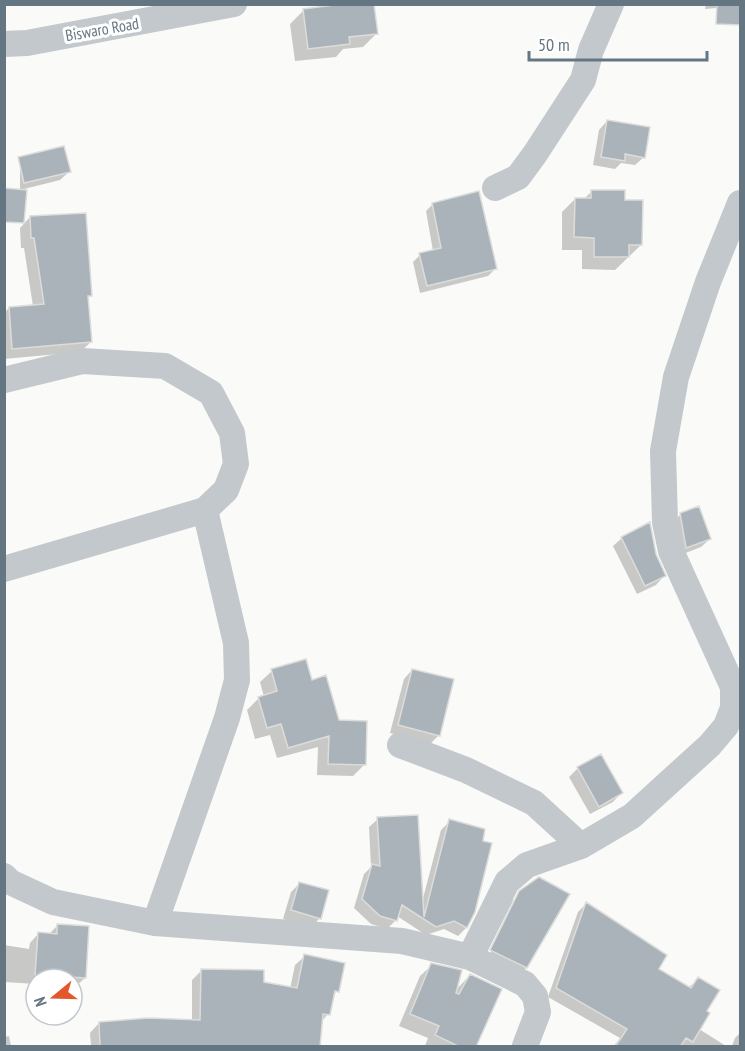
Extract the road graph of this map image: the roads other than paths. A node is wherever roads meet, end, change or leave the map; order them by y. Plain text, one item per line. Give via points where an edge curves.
1 (234, 4) edge
2 (611, 4) edge
3 (4, 44) edge
4 (495, 188) dead end
5 (741, 203) edge
6 (4, 380) edge
7 (205, 510) junction
8 (4, 568) edge
9 (400, 745) dead end
10 (581, 846) junction
11 (4, 876) edge
12 (155, 923) junction
13 (470, 957) junction
14 (525, 1047) edge

1 - 3 street, Biswaro Road
2 - 4 street via 583,80 518,177
5 - 10 street via 708,282 676,377 663,450 665,522 671,551 733,687 733,708 726,726 710,745 632,816
6 - 7 street via 82,361 165,366 211,393 232,433 236,464 226,490
7 - 8 street
7 - 12 street via 236,643 237,680
9 - 10 street via 466,770 534,803
10 - 13 street via 527,865 507,882
11 - 12 street via 53,902
12 - 13 street via 402,941
13 - 14 street via 525,984 535,996 538,1012

